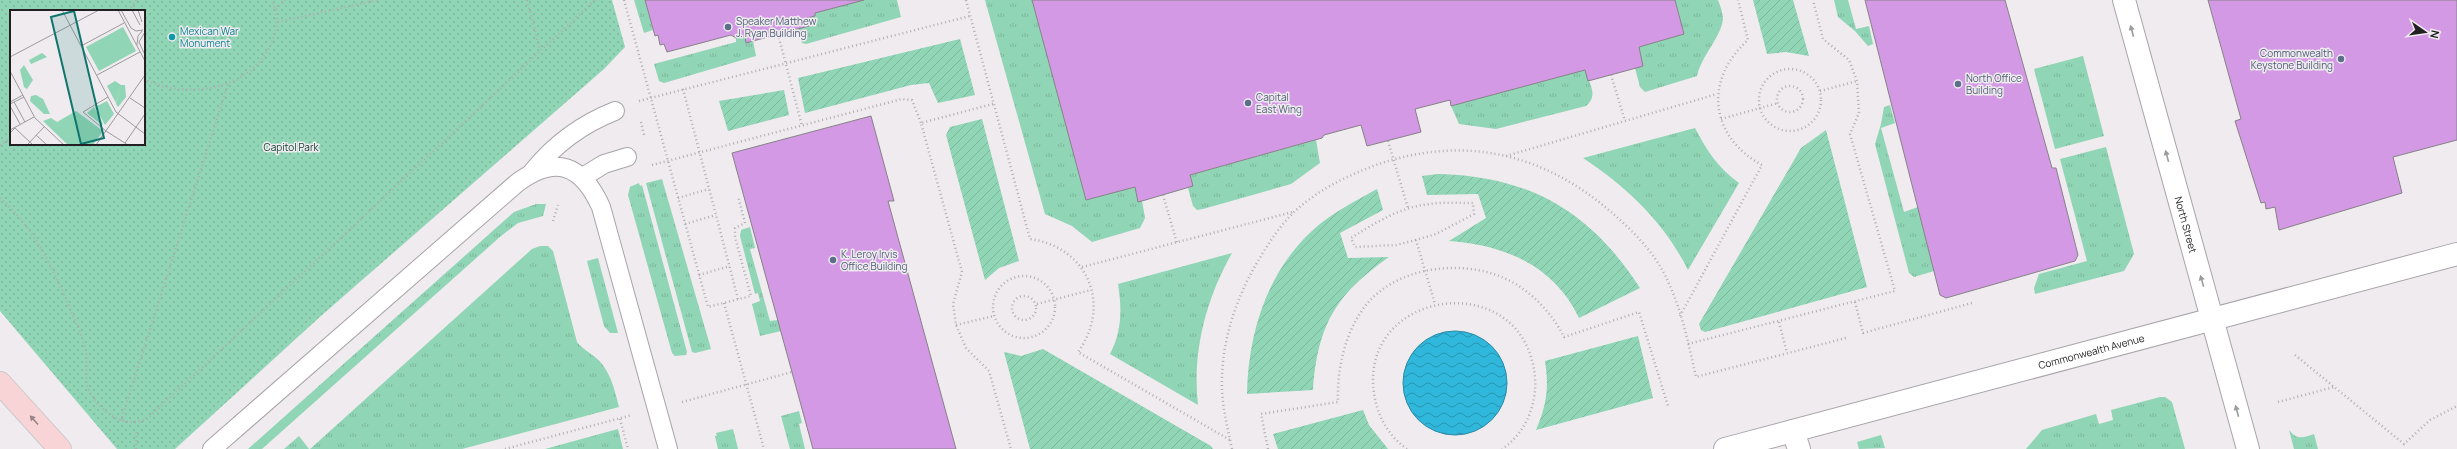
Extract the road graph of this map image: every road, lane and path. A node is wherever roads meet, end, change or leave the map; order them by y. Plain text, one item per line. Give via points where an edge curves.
1 (136, 0) edge
2 (272, 0) edge
3 (285, 0) edge
4 (377, 0) edge
5 (527, 0) edge
6 (595, 0) edge
7 (624, 0) edge
8 (966, 0) edge
9 (1738, 0) edge
10 (1813, 0) edge
11 (2124, 0) edge
12 (276, 9) junction
13 (130, 10) edge
14 (970, 16) junction
15 (278, 22) junction
16 (778, 34) dead end
17 (540, 50) junction
18 (786, 63) junction
19 (1611, 75) dead end
20 (145, 79) edge
21 (1857, 81) junction
22 (228, 84) junction
23 (683, 89) junction
24 (1820, 91) junction
25 (1717, 94) junction
26 (651, 97) junction
27 (636, 102) dead end
28 (1778, 103) junction
29 (993, 104) junction
30 (1759, 108) junction
31 (615, 111) dead end
32 (639, 116) dead end
33 (1721, 118) junction
34 (1625, 121) junction
35 (921, 123) junction
36 (802, 126) junction
37 (644, 137) dead end
38 (10, 139) edge
39 (1388, 141) dead end
40 (0, 145) edge
41 (700, 152) junction
42 (1506, 156) junction
43 (627, 157) dead end
44 (650, 158) dead end
45 (1394, 159) junction
46 (668, 160) junction
47 (533, 171) junction
48 (583, 177) junction
49 (710, 189) junction
50 (1163, 195) dead end
51 (738, 196) dead end
52 (0, 198) edge
53 (678, 198) junction
54 (558, 205) dead end
55 (1408, 208) junction
56 (1294, 212) junction
57 (716, 215) junction
58 (553, 221) dead end
59 (685, 224) junction
60 (1416, 240) junction
61 (1178, 243) junction
62 (2457, 254) edge
63 (730, 266) junction
64 (1082, 268) junction
65 (1425, 271) junction
66 (699, 275) junction
67 (1091, 290) junction
68 (738, 299) junction
69 (1055, 300) junction
70 (1855, 302) junction
71 (724, 303) junction
72 (1972, 303) dead end
73 (1037, 304) junction
74 (1435, 304) junction
75 (994, 316) junction
76 (1680, 316) junction
77 (2212, 319) junction
78 (1779, 322) junction
79 (956, 325) junction
80 (1846, 338) dead end
81 (1688, 344) junction
82 (1787, 353) junction
83 (2295, 355) dead end
84 (792, 372) dead end
85 (0, 383) edge
86 (746, 384) junction
87 (2334, 387) junction
88 (689, 400) dead end
89 (2278, 402) dead end
90 (1668, 406) dead end
91 (2457, 406) edge
92 (634, 414) dead end
93 (620, 418) junction
94 (121, 421) junction
95 (136, 431) dead end
96 (1230, 440) junction
97 (1796, 440) edge
98 (60, 449) edge
99 (136, 449) edge
100 (212, 449) edge
101 (505, 449) edge
102 (628, 449) edge
103 (668, 449) edge
104 (764, 449) edge
105 (1011, 449) edge
106 (1232, 449) edge
107 (1268, 449) edge
108 (1407, 449) edge
109 (1502, 449) edge
110 (1725, 449) edge
111 (2248, 449) edge

1 - 13 path
2 - 12 path
3 - 12 path
4 - 15 path
5 - 17 path
6 - 17 path
7 - 26 path
8 - 14 path
9 - 25 path via 1748,40 1728,61
10 - 21 path via 1823,39 1849,60
77 -> 11 street, North Street
12 - 15 path
14 - 18 path
14 - 29 path
15 - 22 path via 272,40 260,61
16 - 18 path
17 - 94 path via 147,419 137,423
18 - 23 path
18 - 36 path
19 - 34 path
20 - 22 path via 174,89 208,88
21 - 24 path
21 - 70 path via 1859,114 1850,134 1895,290
22 - 94 path
23 - 26 path
23 - 41 path
24 - 30 path via 1819,110 1814,119 1798,130 1778,129 1763,117
24 - 30 path via 1815,81 1802,71 1786,68 1776,71 1761,86
25 - 33 path
25 - 34 path
26 - 27 path
26 - 46 path
28 - 28 path via 1783,110 1790,112 1801,107 1803,99 1796,88 1788,87 1781,91
28 - 30 path
29 - 35 path
29 - 64 path via 1030,239 1060,247
30 - 33 path
31 - 47 lane via 588,123 559,143
32 - 37 path
33 - 76 path via 1733,143 1762,166
34 - 42 path
35 - 36 path via 916,105 908,99
35 - 79 path via 962,272 953,304
36 - 41 path
38 - 40 path
39 - 45 path
41 - 46 path
41 - 49 path
42 - 45 path via 1487,152 1453,151 1420,153
42 - 76 path via 1552,171 1590,194 1623,222 1654,257 1669,285
43 - 48 lane via 604,164
44 - 46 path via 652,165
45 - 55 path
45 - 56 path via 1331,185
46 - 53 path
47 - 48 lane via 560,168
47 - 100 lane
48 - 103 lane via 591,186 601,207
49 - 53 path
49 - 57 path
50 - 61 path
51 - 68 path via 745,223 735,228 735,237 751,296
52 - 94 path via 16,212 32,232 53,268 86,353 88,390 104,411
53 - 59 path
54 - 58 path
55 - 60 path via 1385,217 1350,238 1355,247 1396,245
55 - 60 path via 1429,204 1473,203 1474,214 1436,234
56 - 61 path
56 - 96 path via 1278,230 1254,268 1243,288 1228,332 1222,378 1223,402
57 - 59 path
57 - 63 path
59 - 66 path
60 - 65 path
61 - 64 path
62 - 77 street, Commonwealth Avenue
63 - 66 path
63 - 68 path
64 - 67 path
65 - 74 path
65 - 90 path via 1469,269 1512,282 1530,294 1549,313 1564,337 1639,312
65 - 107 path via 1381,290 1363,308 1346,345 1340,369 1338,402 1261,414
66 - 71 path via 708,307
67 - 69 path
67 - 96 path via 1093,318 1085,343 1078,352
68 - 71 path
69 - 73 path
69 - 75 path via 1054,318 1049,327 1032,337 1023,339 1005,332
69 - 75 path via 1050,289 1042,281 1033,276 1021,276 1002,285 993,305
70 - 72 path via 1863,333
70 - 78 path
71 - 86 path
73 - 73 path via 1032,297 1024,295 1016,298 1012,310 1016,317 1027,320 1034,316
74 - 108 path via 1406,318 1394,329 1378,356 1374,372 1376,404 1381,419 1390,433
74 - 109 path via 1468,303 1495,313 1513,326 1531,355 1536,388 1533,404 1518,435
75 - 79 path
76 - 81 path
77 - 97 street, Commonwealth Avenue
111 -> 77 street, North Street
78 - 81 path
78 - 82 path
79 - 105 path via 966,348 989,371
80 - 82 path
81 - 82 path via 1696,377
83 - 87 path
84 - 86 path
98 -> 85 main road
86 - 88 path
86 - 104 path
87 - 89 path
87 - 91 path via 2404,444 2430,420
92 - 93 path
93 - 101 path
93 - 102 path
95 - 99 path
96 - 106 path
97 - 110 street, Commonwealth Avenue

